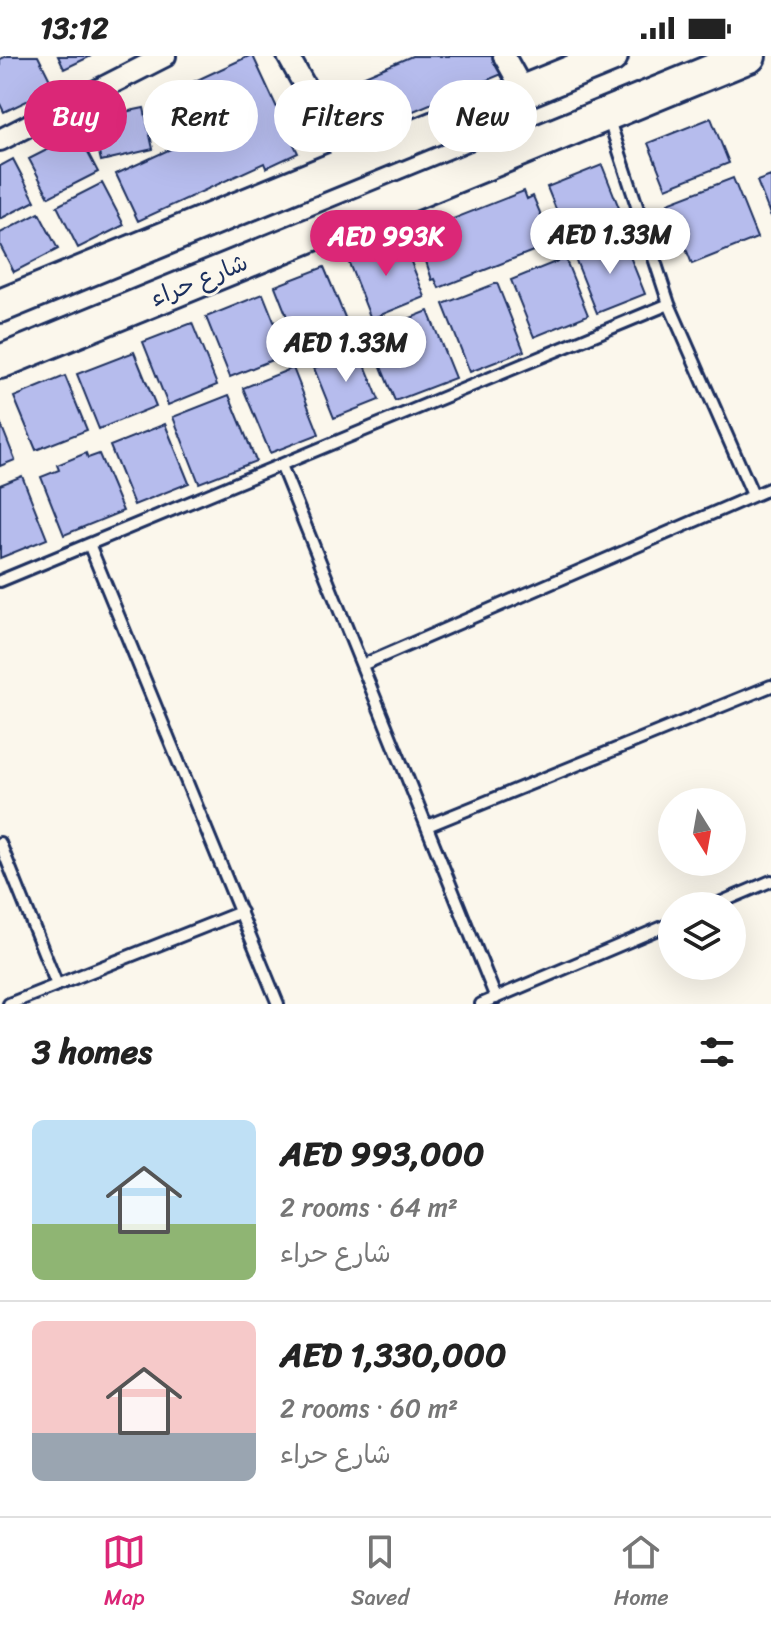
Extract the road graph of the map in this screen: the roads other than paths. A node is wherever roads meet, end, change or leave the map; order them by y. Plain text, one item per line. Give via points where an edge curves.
1 (165, 56) edge
2 (288, 56) edge
3 (504, 56) edge
4 (611, 56) edge
5 (749, 56) edge
6 (517, 80) edge
7 (537, 87) edge
8 (607, 114) junction
9 (428, 132) edge
10 (0, 140) edge
11 (349, 165) junction
12 (77, 275) junction
13 (669, 304) junction
14 (0, 306) edge
15 (93, 323) junction
16 (0, 362) edge
17 (281, 465) junction
18 (771, 488) edge
19 (753, 495) junction
20 (89, 544) junction
21 (0, 581) edge
22 (362, 665) junction
23 (771, 686) edge
24 (427, 826) junction
25 (0, 843) edge
26 (771, 881) edge
27 (745, 892) edge
28 (241, 912) junction
29 (658, 929) edge
30 (57, 985) junction
31 (496, 998) junction
32 (12, 1004) edge
33 (278, 1004) edge
34 (481, 1004) edge

1 - 10 street
2 - 11 street
3 - 6 street
4 - 7 main road, شارع حراء
5 - 8 main road, شارع حراء
8 - 13 lane
8 - 15 main road, شارع حراء
9 - 11 main road, شارع حراء
11 - 12 main road, شارع حراء
12 - 14 main road, شارع حراء
12 - 15 main road
13 - 17 lane
13 - 19 lane
15 - 16 main road, شارع حراء
17 - 20 lane
17 - 22 lane
18 - 19 lane
19 - 22 lane
20 - 21 lane
20 - 28 lane
22 - 24 lane
23 - 24 lane
24 - 31 lane
25 - 30 lane
26 - 27 lane
28 - 30 lane
28 - 33 lane
29 - 31 lane
30 - 32 lane
31 - 34 lane

